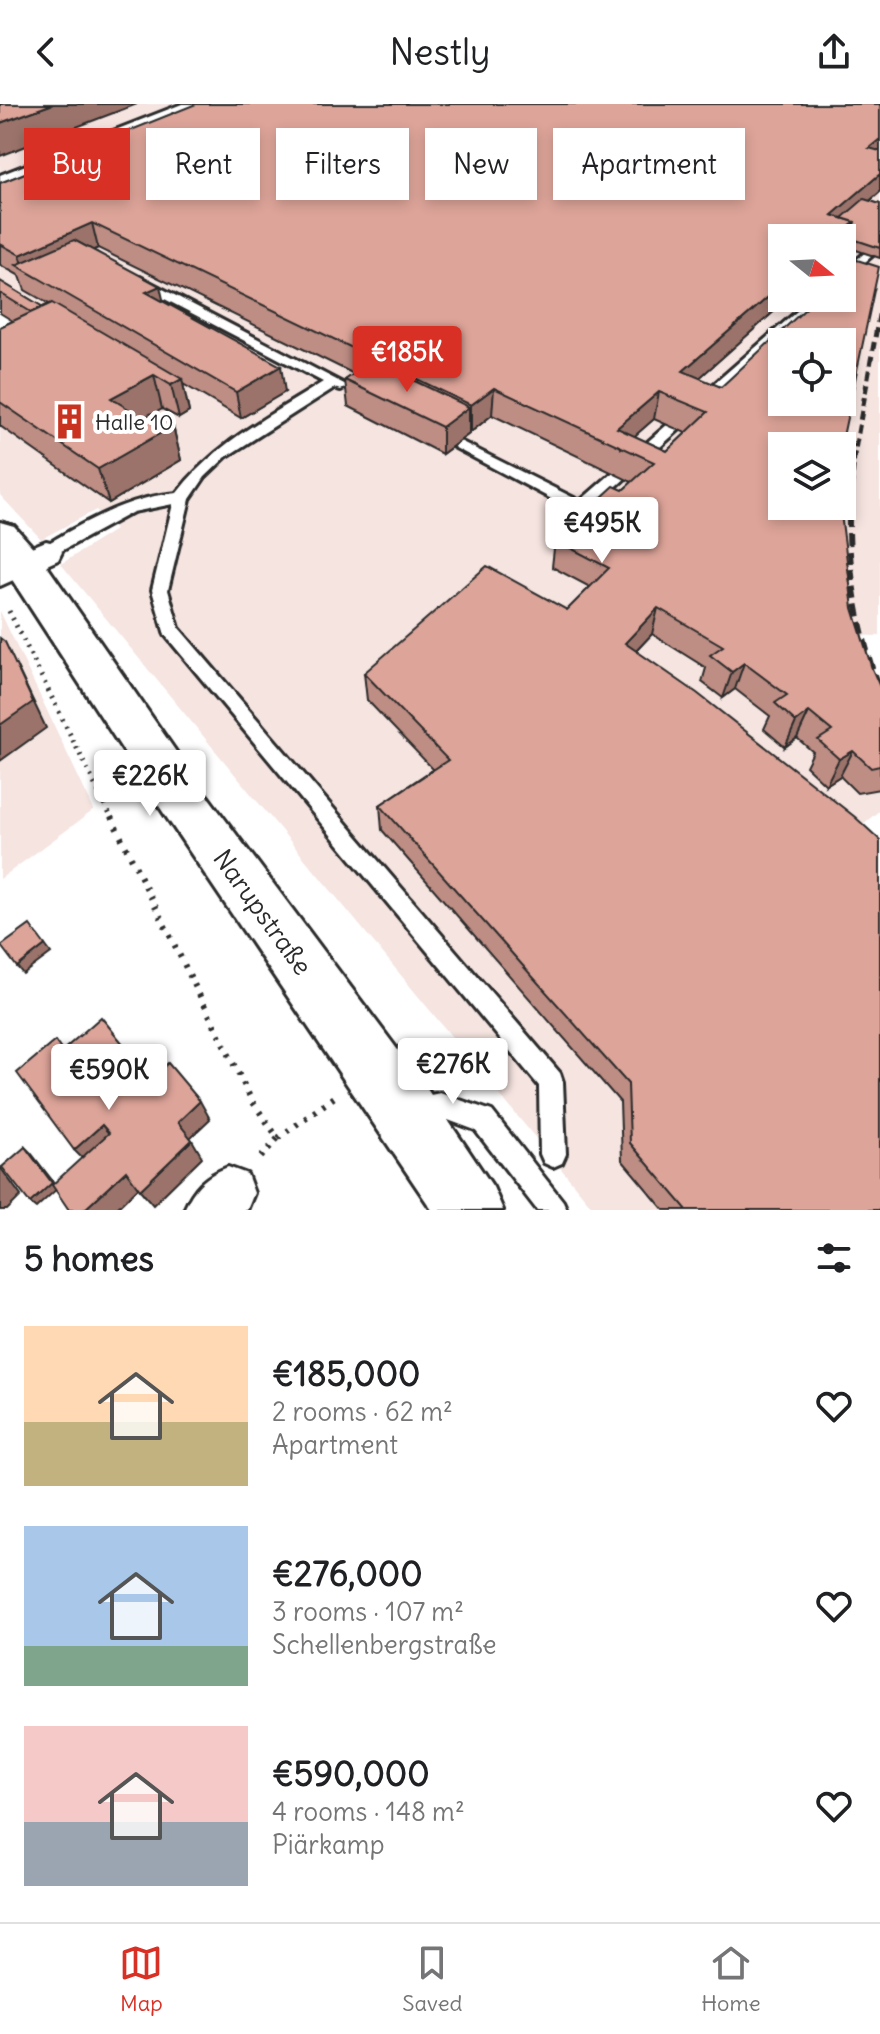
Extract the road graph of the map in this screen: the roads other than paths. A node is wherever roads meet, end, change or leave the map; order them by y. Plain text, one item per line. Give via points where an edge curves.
1 (190, 104) edge
2 (0, 179) edge
3 (880, 243) edge
4 (856, 265) edge
5 (126, 274) edge
6 (803, 312) edge
7 (455, 444) edge
8 (182, 498) junction
9 (15, 559) edge
10 (405, 1111) junction
11 (553, 1154) dead end
12 (470, 1210) edge
13 (554, 1210) edge

1 - 2 lane
3 - 4 lane
5 - 8 lane via 340,386 221,454
6 - 7 lane via 582,508
8 - 9 lane via 135,504
8 - 11 lane via 160,590 171,630 551,1082
9 - 10 street, Narupstraße via 180,797 354,1070
10 - 12 street, Narupstraße
10 - 13 lane via 440,1105 483,1120

